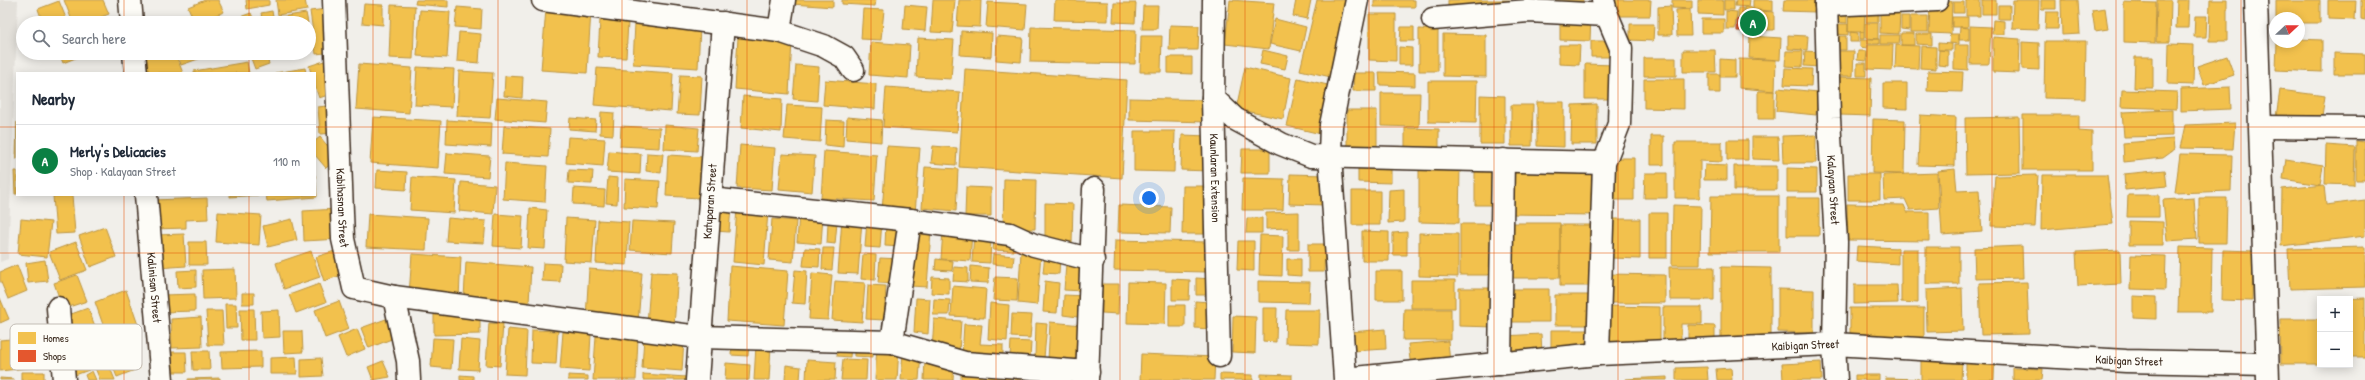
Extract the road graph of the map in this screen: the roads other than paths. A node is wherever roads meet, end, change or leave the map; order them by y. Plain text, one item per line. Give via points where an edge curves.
1 (130, 0) edge
2 (334, 0) edge
3 (543, 0) edge
4 (784, 0) edge
5 (1214, 0) edge
6 (1357, 0) edge
7 (1937, 0) edge
8 (2256, 0) edge
9 (1826, 3) edge
10 (1605, 7) edge
11 (131, 16) edge
12 (1433, 19) dead end
13 (723, 22) junction
14 (779, 31) junction
15 (135, 60) edge
16 (853, 70) dead end
17 (136, 72) edge
18 (1213, 98) junction
19 (2261, 127) junction
20 (2365, 128) edge
21 (1330, 156) junction
22 (1503, 160) junction
23 (1604, 163) junction
24 (1094, 189) dead end
25 (146, 196) edge
26 (710, 199) junction
27 (910, 220) junction
28 (1093, 260) junction
29 (394, 297) junction
30 (58, 308) dead end
31 (59, 324) edge
32 (699, 337) junction
33 (892, 342) junction
34 (1834, 344) junction
35 (1598, 354) junction
36 (1219, 356) dead end
37 (1500, 364) junction
38 (63, 370) edge
39 (2267, 372) edge
40 (1088, 376) edge
41 (1345, 379) edge
42 (64, 380) edge
43 (162, 380) edge
44 (409, 380) edge
45 (697, 380) edge
46 (1836, 380) edge

1 - 11 street
2 - 29 street, Kabihasnan Street via 343,239 354,288
3 - 13 street
4 - 14 street
5 - 18 street, Kaunlaran Extension
6 - 21 street via 1331,125
7 - 9 street
8 - 19 street
9 - 34 street, Kalayaan Street via 1836,242
10 - 12 street via 1528,10
10 - 23 street via 1621,48 1619,124
13 - 14 street
13 - 26 street, Katuparan Street
14 - 16 street via 844,57
15 - 17 street
18 - 21 street via 1235,119 1281,144 1311,156
18 - 36 street, Kaunlaran Extension
19 - 20 street
19 - 39 street
21 - 22 street
21 - 41 street
22 - 23 street
22 - 37 street
23 - 35 street
24 - 28 street
25 - 43 street, Kalinisan Street
26 - 27 street
26 - 32 street, Katuparan Street
27 - 28 street via 1010,234 1034,245
27 - 33 street
28 - 40 street
29 - 32 street
29 - 44 street via 408,361
30 - 31 street
32 - 33 street
32 - 45 street, Katuparan Street
33 - 40 street via 965,363
34 - 35 street, Kaibigan Street
34 - 39 street, Kaibigan Street
34 - 46 street, Kalayaan Street
35 - 37 street, Kaibigan Street
37 - 41 street, Kaibigan Street
38 - 42 street

